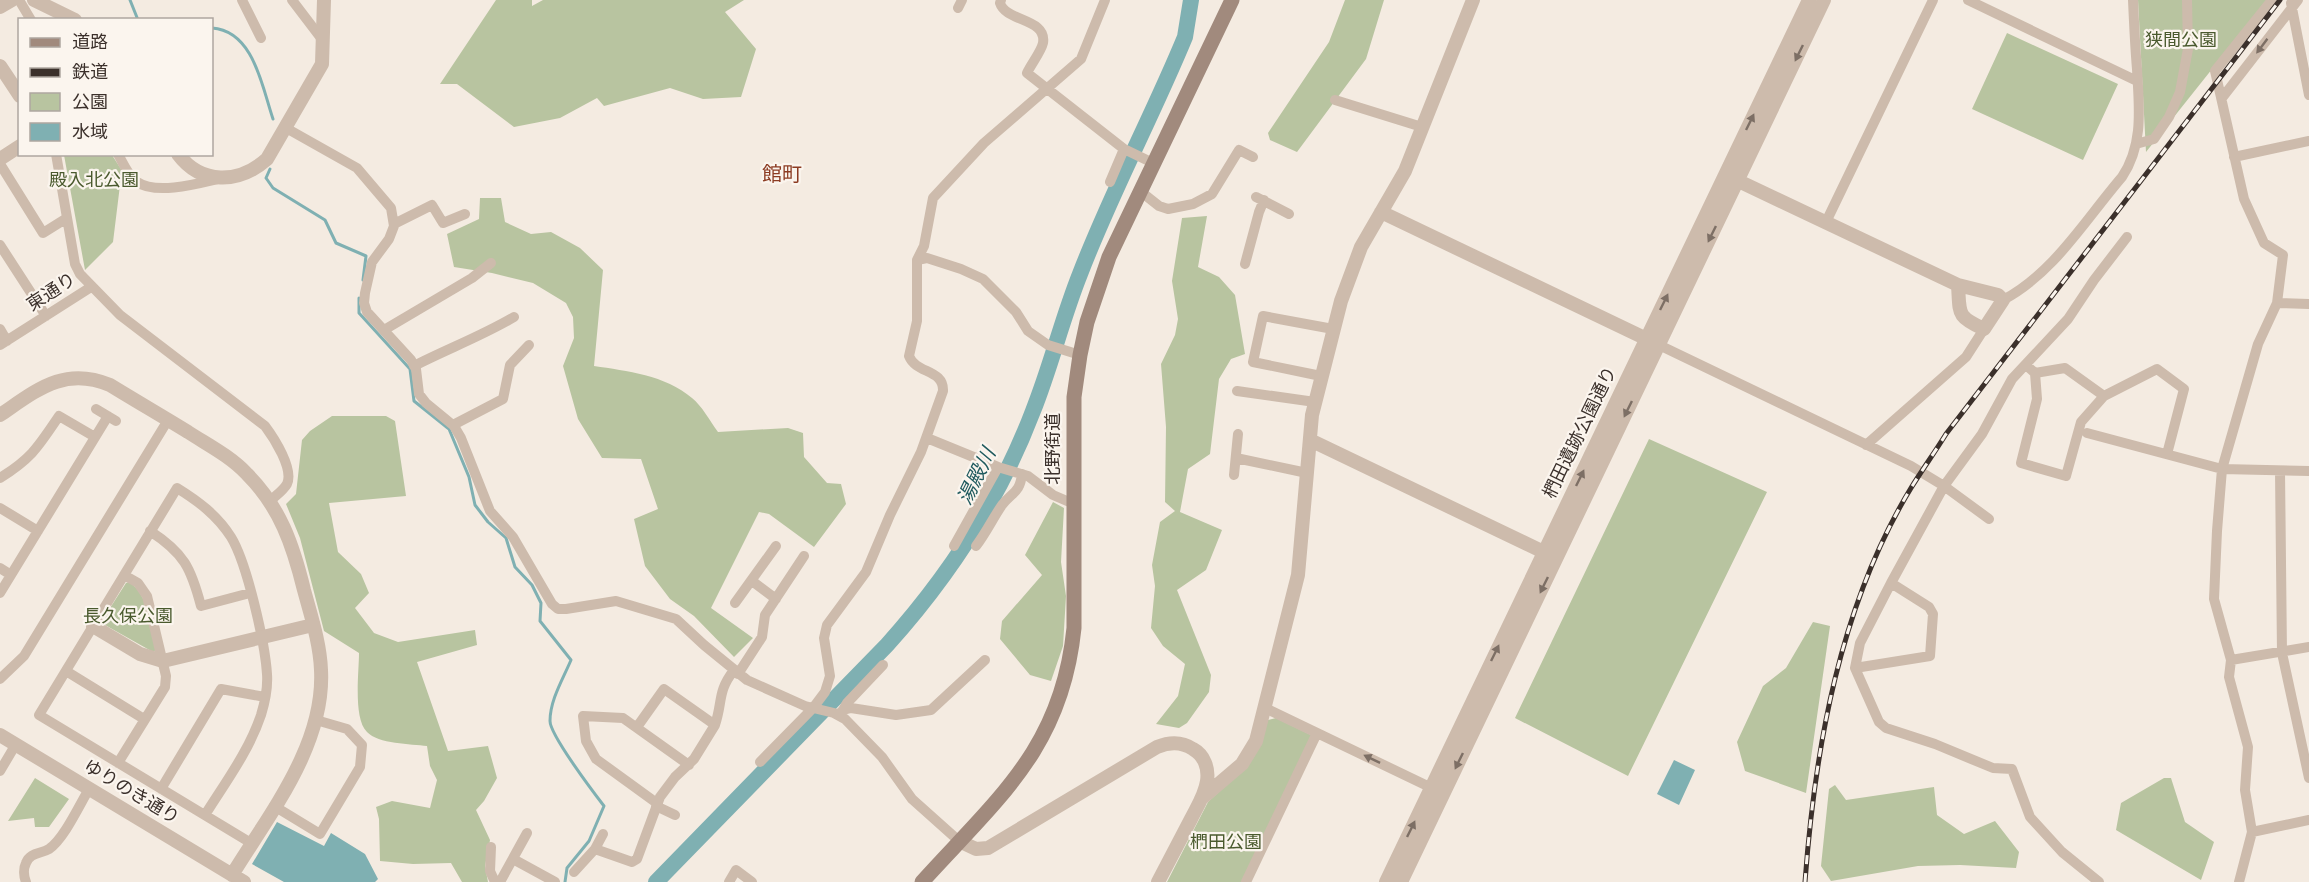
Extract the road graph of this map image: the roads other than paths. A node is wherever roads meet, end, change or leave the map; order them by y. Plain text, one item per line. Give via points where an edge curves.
1 (12, 0) edge
2 (19, 0) edge
3 (34, 0) edge
4 (242, 0) edge
5 (292, 0) edge
6 (324, 0) edge
7 (1002, 0) edge
8 (1105, 0) edge
9 (1232, 0) edge
10 (1473, 0) edge
11 (1809, 0) edge
12 (1824, 0) edge
13 (1933, 0) edge
14 (1968, 0) edge
15 (2133, 0) edge
16 (2187, 0) edge
17 (2272, 0) edge
18 (2293, 2) edge
19 (0, 7) edge
20 (30, 18) edge
21 (71, 18) edge
22 (261, 38) dead end
23 (324, 42) junction
24 (0, 66) edge
25 (2137, 81) junction
26 (1048, 90) junction
27 (18, 93) edge
28 (2309, 96) edge
29 (2222, 98) junction
30 (1335, 100) dead end
31 (1422, 127) junction
32 (286, 128) junction
33 (2309, 141) edge
34 (2136, 144) junction
35 (18, 147) edge
36 (1125, 150) junction
37 (56, 156) edge
38 (119, 156) edge
39 (180, 156) edge
40 (1253, 157) dead end
41 (2234, 157) junction
42 (0, 159) edge
43 (1147, 160) junction
44 (0, 164) edge
45 (221, 178) junction
46 (1731, 178) junction
47 (1110, 182) dead end
48 (1140, 191) junction
49 (1382, 212) junction
50 (465, 214) dead end
51 (1289, 214) dead end
52 (67, 218) junction
53 (1826, 222) junction
54 (394, 224) junction
55 (2127, 237) dead end
56 (0, 245) edge
57 (917, 260) junction
58 (491, 263) dead end
59 (1245, 264) dead end
60 (1958, 285) junction
61 (91, 287) junction
62 (2003, 300) junction
63 (2277, 303) junction
64 (2309, 304) edge
65 (46, 316) junction
66 (514, 317) dead end
67 (0, 329) edge
68 (1333, 329) junction
69 (1984, 329) junction
70 (384, 330) junction
71 (1653, 342) junction
72 (4, 343) edge
73 (529, 345) dead end
74 (1080, 355) junction
75 (2026, 365) junction
76 (414, 366) junction
77 (2035, 373) junction
78 (1321, 376) junction
79 (1237, 391) dead end
80 (2104, 396) junction
81 (1315, 402) junction
82 (96, 409) dead end
83 (0, 415) edge
84 (168, 420) junction
85 (453, 425) junction
86 (2087, 433) dead end
87 (1238, 434) dead end
88 (95, 437) junction
89 (927, 438) junction
90 (1310, 440) junction
91 (1866, 445) junction
92 (2167, 454) junction
93 (1236, 458) junction
94 (999, 467) junction
95 (2222, 469) junction
96 (2280, 471) junction
97 (2309, 471) edge
98 (1019, 473) junction
99 (1307, 473) junction
100 (1234, 476) dead end
101 (0, 478) edge
102 (1941, 484) junction
103 (270, 501) junction
104 (1074, 504) junction
105 (0, 508) edge
106 (1989, 519) dead end
107 (38, 531) junction
108 (150, 531) junction
109 (776, 546) dead end
110 (954, 546) dead end
111 (976, 546) dead end
112 (804, 556) dead end
113 (1550, 556) junction
114 (0, 568) edge
115 (124, 574) junction
116 (11, 575) junction
117 (752, 582) junction
118 (1891, 583) junction
119 (0, 593) edge
120 (250, 593) junction
121 (776, 599) junction
122 (735, 603) dead end
123 (313, 625) junction
124 (93, 626) junction
125 (261, 637) junction
126 (2309, 647) edge
127 (2282, 653) junction
128 (985, 660) dead end
129 (2231, 660) junction
130 (162, 661) junction
131 (883, 665) dead end
132 (1855, 668) junction
133 (66, 671) junction
134 (736, 672) junction
135 (0, 679) edge
136 (266, 697) junction
137 (815, 708) junction
138 (1264, 708) junction
139 (838, 713) junction
140 (144, 719) junction
141 (316, 720) junction
142 (715, 725) junction
143 (637, 727) junction
144 (1317, 733) junction
145 (0, 735) edge
146 (16, 744) junction
147 (760, 762) dead end
148 (118, 763) junction
149 (688, 765) junction
150 (0, 771) edge
151 (2309, 778) edge
152 (89, 789) junction
153 (161, 789) junction
154 (1437, 791) junction
155 (1201, 799) junction
156 (657, 805) junction
157 (274, 806) junction
158 (675, 815) dead end
159 (205, 816) junction
160 (2309, 820) edge
161 (527, 832) dead end
162 (2252, 832) junction
163 (603, 834) dead end
164 (959, 841) junction
165 (251, 843) junction
166 (491, 847) dead end
167 (595, 849) junction
168 (513, 860) junction
169 (574, 872) dead end
170 (238, 878) edge
171 (26, 882) edge
172 (495, 882) edge
173 (500, 882) edge
174 (555, 882) edge
175 (729, 882) edge
176 (752, 882) edge
177 (922, 882) edge
178 (1158, 882) edge
179 (1246, 882) edge
180 (1386, 882) edge
181 (1401, 882) edge
182 (2099, 882) edge
183 (2239, 882) edge

1 - 19 street
2 - 20 street
3 - 21 street
4 - 22 street
5 - 23 street
6 - 23 street
7 - 26 street via 1004,11 1034,25 1041,33 1043,42 1027,73
8 - 26 street via 1081,59
9 - 43 main road, 北野街道
10 - 31 street
46 -> 11 street, 椚田遺跡公園通り
12 -> 46 street, 椚田遺跡公園通り
13 - 53 street
14 - 25 street
15 - 25 street
16 - 34 street via 2188,50 2180,92 2154,139
17 - 29 street via 2215,71
18 - 28 street
18 -> 29 street
23 - 32 street via 319,70
24 - 27 street
25 - 34 street
26 - 36 street
26 - 57 street via 984,142 935,194 924,246
29 - 41 street
30 - 31 street
31 - 49 street via 1403,176
32 - 45 street via 272,154 259,166
32 - 54 street via 357,168 388,204
33 - 41 street
34 - 62 street via 2122,177 2048,267 2018,293
35 - 42 street
36 - 43 street
36 - 47 street
37 - 52 street
38 - 45 street via 142,184 173,189
39 - 45 street via 200,175
40 - 48 street via 1239,150 1212,194 1193,204 1168,209
41 - 63 street via 2244,199 2264,243 2283,255
43 - 48 main road, 北野街道
44 - 52 street via 43,233
46 - 53 street
46 - 71 street, 椚田遺跡公園通り
48 - 74 main road, 北野街道 via 1108,257 1090,309
49 - 68 street via 1361,247
49 - 71 street
50 - 54 street via 443,223 432,205
51 - 59 street via 1260,199
52 - 61 street via 75,264
53 - 60 street
54 - 70 street via 389,239 372,262 364,303 369,315
55 - 75 street via 2068,319
56 - 65 street
57 - 74 street via 927,258 982,279 1016,312 1028,331 1048,345
57 - 89 street via 917,321 909,356 913,363 940,378 944,386
58 - 70 street
60 - 62 street via 1998,295
60 - 69 street via 1961,315
61 - 65 street, 東通り
61 - 103 street via 120,315 270,432 288,472 286,484
62 - 69 street
63 - 64 street
63 - 95 street via 2258,344
65 - 72 street, 東通り
66 - 76 street
67 - 72 street
68 - 78 street
68 - 78 street via 1263,316 1253,362
69 - 91 street via 1966,357
70 - 76 street
71 - 91 street
71 - 113 street, 椚田遺跡公園通り
73 - 85 street via 510,366 503,399
74 - 104 main road, 北野街道 via 1073,418
75 - 77 street
75 - 102 street via 2012,379 1982,434
76 - 85 street via 419,394
77 - 80 street via 2065,368
77 - 80 street via 2037,399 2021,463 2066,476 2081,422
78 - 81 street
79 - 81 street
80 - 92 street via 2157,369 2184,389
81 - 90 street
82 - 88 street via 112,418
83 - 84 street via 46,385 78,377 110,385
84 - 103 street via 233,461
84 - 135 street via 24,656
85 - 134 street via 490,511 516,541 552,604 566,609 616,601 671,616
86 - 92 street
87 - 93 street
88 - 101 street via 59,416 36,451
88 - 107 street
89 - 94 street
89 - 137 street via 866,572 827,625 824,638 830,676
90 - 99 street
90 - 113 street
91 - 102 street
92 - 95 street
93 - 99 street
93 - 100 street
94 - 98 street
94 - 110 street
95 - 96 street
95 - 129 street via 2214,599
96 - 97 street
96 - 127 street
98 - 104 street
98 - 111 street via 1021,483
99 - 138 street via 1298,575
102 - 106 street
102 - 118 street
103 - 123 street via 295,550
104 - 164 main road, 北野街道 via 1074,628 1061,694 1043,737 1024,768
105 - 107 street
107 - 116 street
108 - 115 street
108 - 120 street via 183,558 201,606
108 - 120 street via 177,488 207,509 231,538
109 - 117 street
112 - 121 street
113 - 154 street, 椚田遺跡公園通り
114 - 116 street
115 - 124 street
115 - 130 street via 138,583 147,596
116 - 119 street
117 - 121 street
117 - 122 street
118 - 132 street via 1860,644
118 - 132 street via 1929,607 1933,614 1930,656
120 - 125 street
121 - 134 street via 765,615 762,637
123 - 125 street
123 - 141 street via 321,672
124 - 130 street via 140,654
124 - 133 street
125 - 130 street
125 - 136 street
126 - 127 street
127 - 129 street
127 - 151 street
128 - 139 street via 931,710 896,715 851,708
129 - 162 street via 2229,677 2248,747 2245,790
130 - 140 street via 165,687
131 - 139 street
132 - 182 street via 1879,722 1886,728 1992,768 2012,770 2030,817 2062,852
133 - 140 street
133 - 148 street via 39,715
134 - 137 street via 765,689
134 - 142 street via 723,686
136 - 153 street via 221,689
136 - 159 street via 246,748
137 - 139 street
137 - 147 street
138 - 144 street
138 - 155 street via 1248,756
139 - 164 street via 882,757 912,799
140 - 148 street
141 - 157 street via 301,760
141 - 157 street via 347,729 362,745 360,767 320,834
142 - 143 street via 664,689
142 - 149 street
143 - 149 street
143 - 156 street via 623,718 583,716 586,741 596,759
154 -> 144 street
144 - 179 street
145 - 146 street, ゆりのき通り
146 - 150 street
146 - 152 street, ゆりのき通り
148 - 153 street
149 - 156 street via 666,788
152 - 170 street, ゆりのき通り
152 - 171 street via 59,838 26,863
153 - 159 street
180 -> 154 street, 椚田遺跡公園通り
154 - 181 street, 椚田遺跡公園通り
155 - 164 street via 1208,779 1204,760 1188,746 1166,744 988,848 976,849
155 - 178 street
156 - 158 street
156 - 167 street via 634,862
157 - 165 street
159 - 165 street
160 - 162 street
161 - 168 street
162 - 183 street
163 - 167 street
164 - 177 main road, 北野街道
165 - 170 street
166 - 172 street via 490,870
167 - 169 street
168 - 173 street
168 - 174 street
175 - 176 street via 736,870

